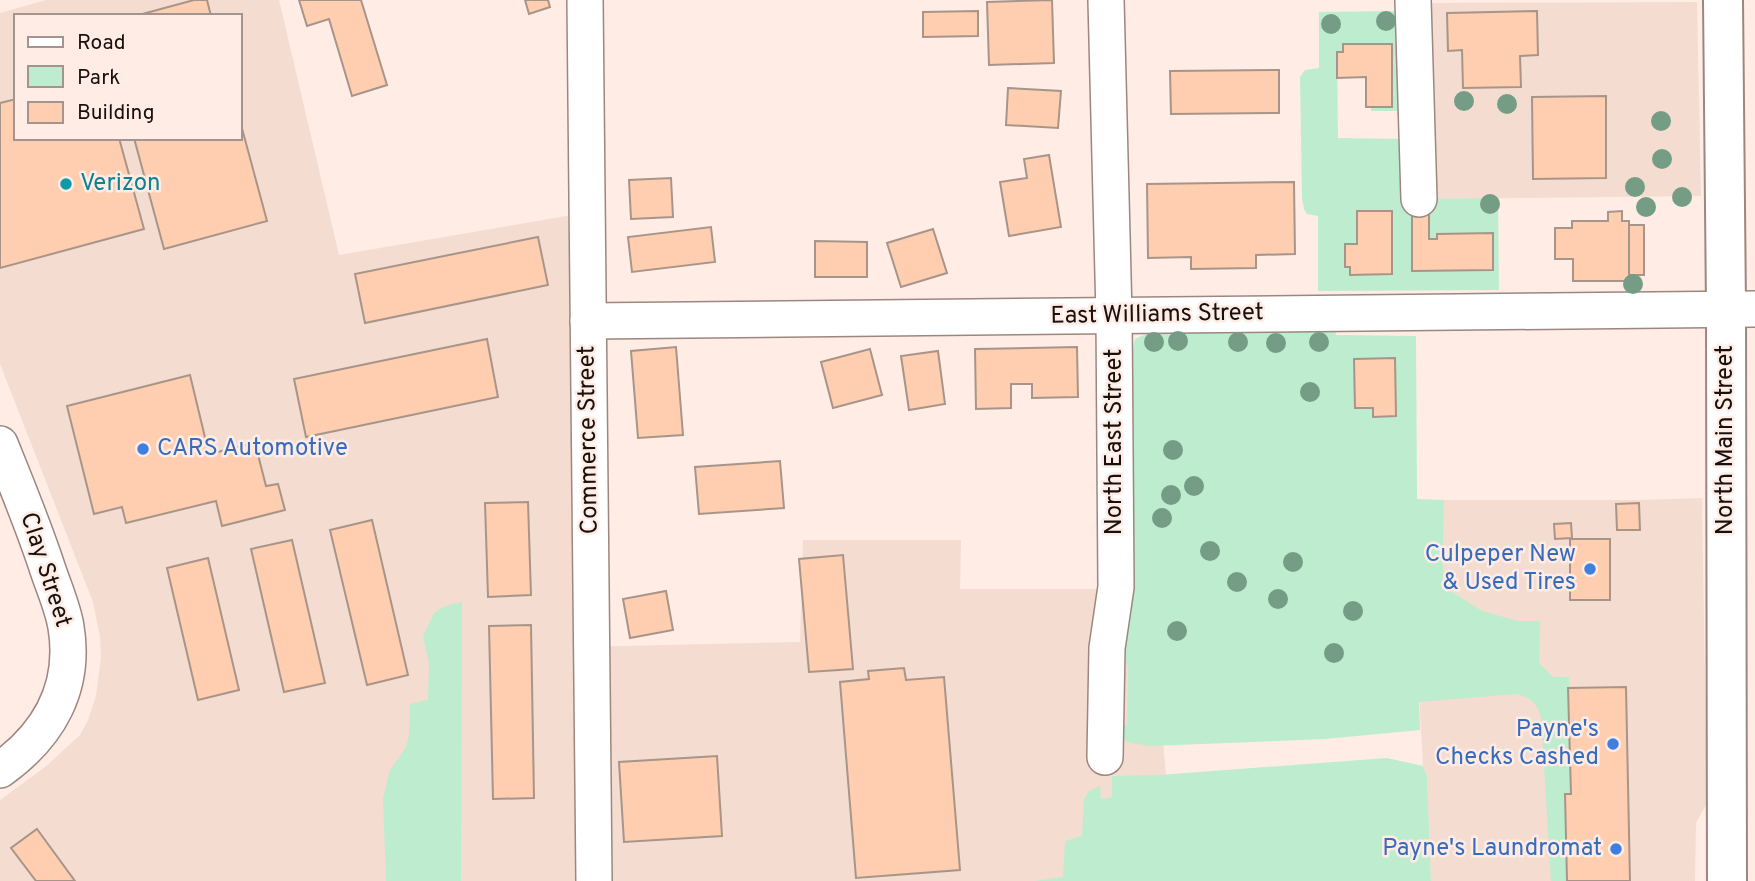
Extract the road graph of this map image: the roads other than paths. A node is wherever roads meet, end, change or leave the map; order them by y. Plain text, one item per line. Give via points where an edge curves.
1 (584, 0) edge
2 (1106, 0) edge
3 (1413, 0) edge
4 (1723, 0) edge
5 (1419, 198) dead end
6 (1741, 309) edge
7 (1114, 315) junction
8 (588, 321) junction
9 (0, 444) edge
10 (1105, 757) dead end
11 (0, 770) edge
12 (594, 881) edge
13 (1727, 881) edge

1 - 8 street, Commerce Street
2 - 7 street, North East Street
3 - 5 street
4 - 6 main road, North Main Street
6 - 7 street, East Williams Street
6 - 13 main road, North Main Street
7 - 8 street, East Williams Street
7 - 10 street, North East Street via 1116,587 1107,648
8 - 12 street, Commerce Street
9 - 11 street, Clay Street via 36,534 66,624 68,648 64,685 53,713 36,739

